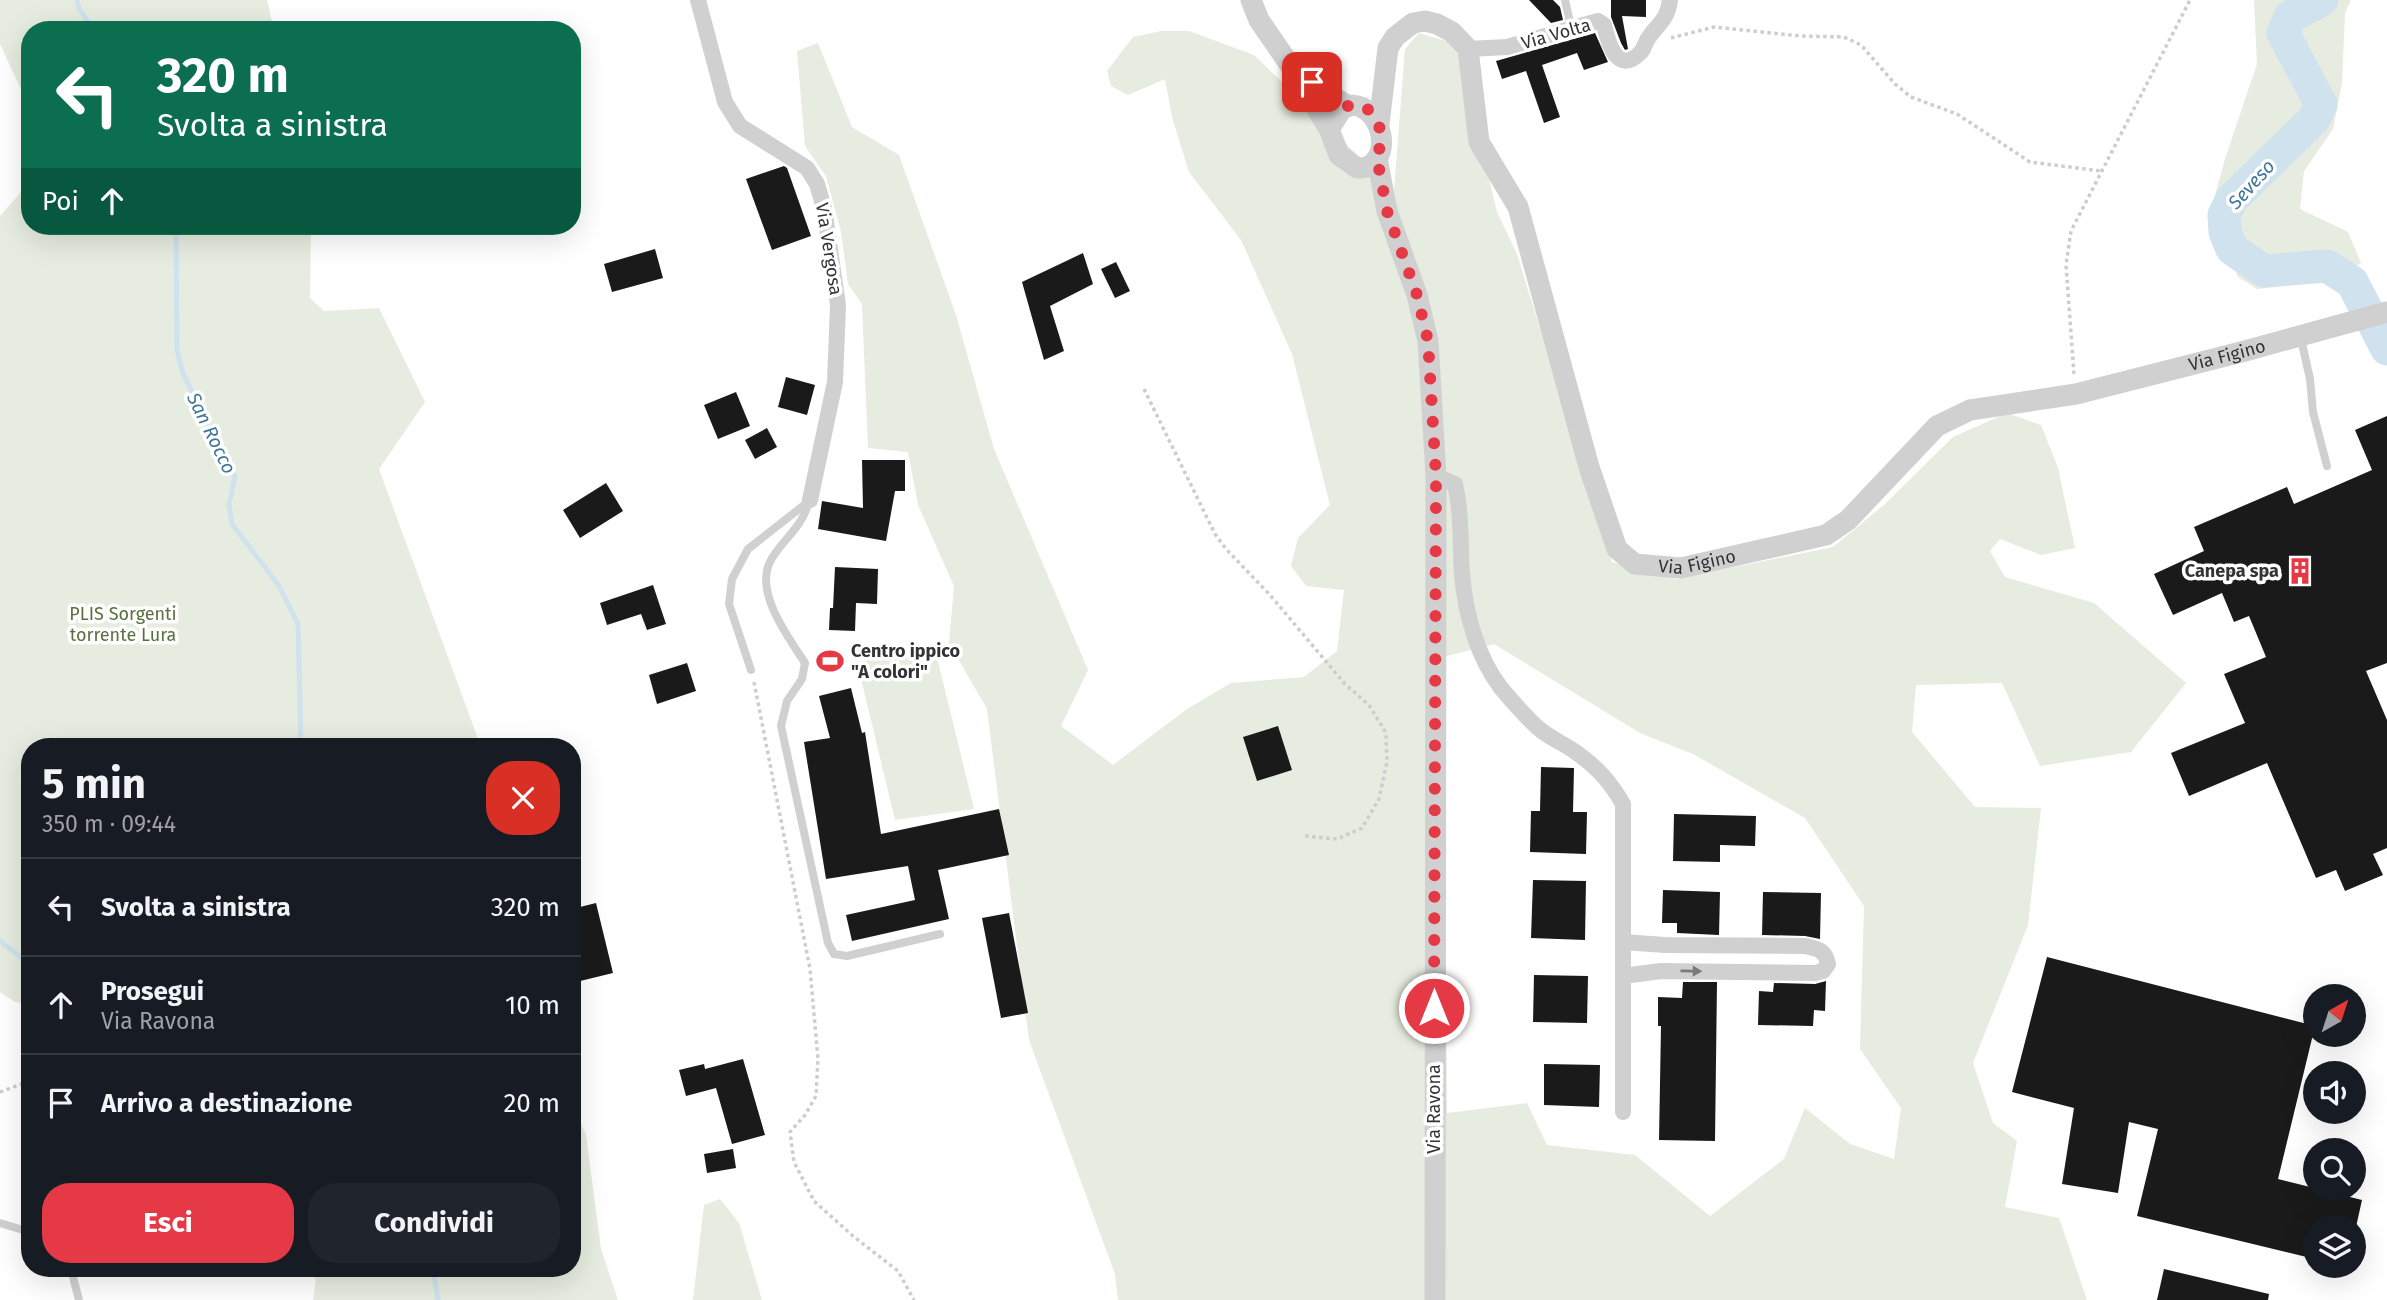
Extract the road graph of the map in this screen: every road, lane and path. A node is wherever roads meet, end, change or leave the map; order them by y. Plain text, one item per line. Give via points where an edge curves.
1 (698, 0) edge
2 (1251, 0) edge
3 (1565, 0) edge
4 (1670, 0) edge
5 (2190, 0) edge
6 (1560, 34) junction
7 (1670, 39) dead end
8 (1468, 49) junction
9 (1294, 71) junction
10 (1382, 89) junction
11 (1353, 106) junction
12 (1379, 124) junction
13 (1329, 129) junction
14 (1377, 158) junction
15 (1357, 168) junction
16 (2101, 172) junction
17 (1387, 211) junction
18 (2387, 312) edge
19 (2300, 336) junction
20 (1144, 389) dead end
21 (2076, 394) junction
22 (2327, 466) dead end
23 (1436, 476) junction
24 (810, 500) junction
25 (751, 670) joint
26 (1305, 836) dead end
27 (940, 934) dead end
28 (1623, 942) junction
29 (1750, 946) junction
30 (1749, 972) junction
31 (1623, 976) junction
32 (21, 1084) edge
33 (0, 1092) edge
34 (1622, 1112) dead end
35 (0, 1223) edge
36 (21, 1229) edge
37 (73, 1277) edge
38 (79, 1300) edge
39 (915, 1300) edge
40 (1435, 1300) edge

1 - 24 street, Via Vergosa via 725,102 740,126 807,169 824,208 838,305 835,382
2 - 9 street via 1259,20
3 - 6 lane via 1570,22
4 - 6 street, Via Volta via 1663,22 1641,52 1628,60 1614,55 1604,25 1598,22
5 - 16 path
6 - 8 street, Via Volta via 1507,47
7 - 16 path via 1714,27 1844,37 1861,45 1911,97 1957,114 2030,162
8 - 10 street via 1437,24 1413,23 1388,48
8 - 21 street, Via Figino via 1479,142 1518,207 1589,467 1617,549 1635,564 1681,568 1826,536 1848,520 1937,426 1970,410
9 - 11 street
9 - 13 street
10 - 11 street
10 - 12 street
11 - 12 street via 1366,107
11 - 13 street via 1342,108
12 - 14 street
13 - 15 street via 1339,155
14 - 15 street via 1370,166
14 - 17 street, Via Ravona
15 - 17 street, Via Ravona
16 - 21 path via 2067,247
17 - 23 street, Via Ravona via 1428,341
18 - 19 street, Via Figino
19 - 21 street, Via Figino
19 - 22 lane via 2312,412
20 - 26 path via 1220,541 1345,684 1369,705 1386,733 1387,762 1379,799 1362,828 1337,839
23 - 28 street via 1454,484 1459,502 1466,600 1490,671 1538,727 1610,782 1623,804
23 - 40 street, Via Ravona
24 - 25 lane via 748,549 732,579 729,604
24 - 27 lane via 801,521 768,565 767,594 805,663 781,726 828,943 834,954 846,956
25 - 39 path via 810,969 815,1016 816,1096 790,1132 794,1162 814,1200 898,1271
28 - 29 street
28 - 31 street
29 - 30 street
29 - 30 street via 1820,949 1828,964 1815,973
31 -> 30 street via 1661,971
31 - 34 street
32 - 33 path
35 - 36 lane
37 - 38 lane

